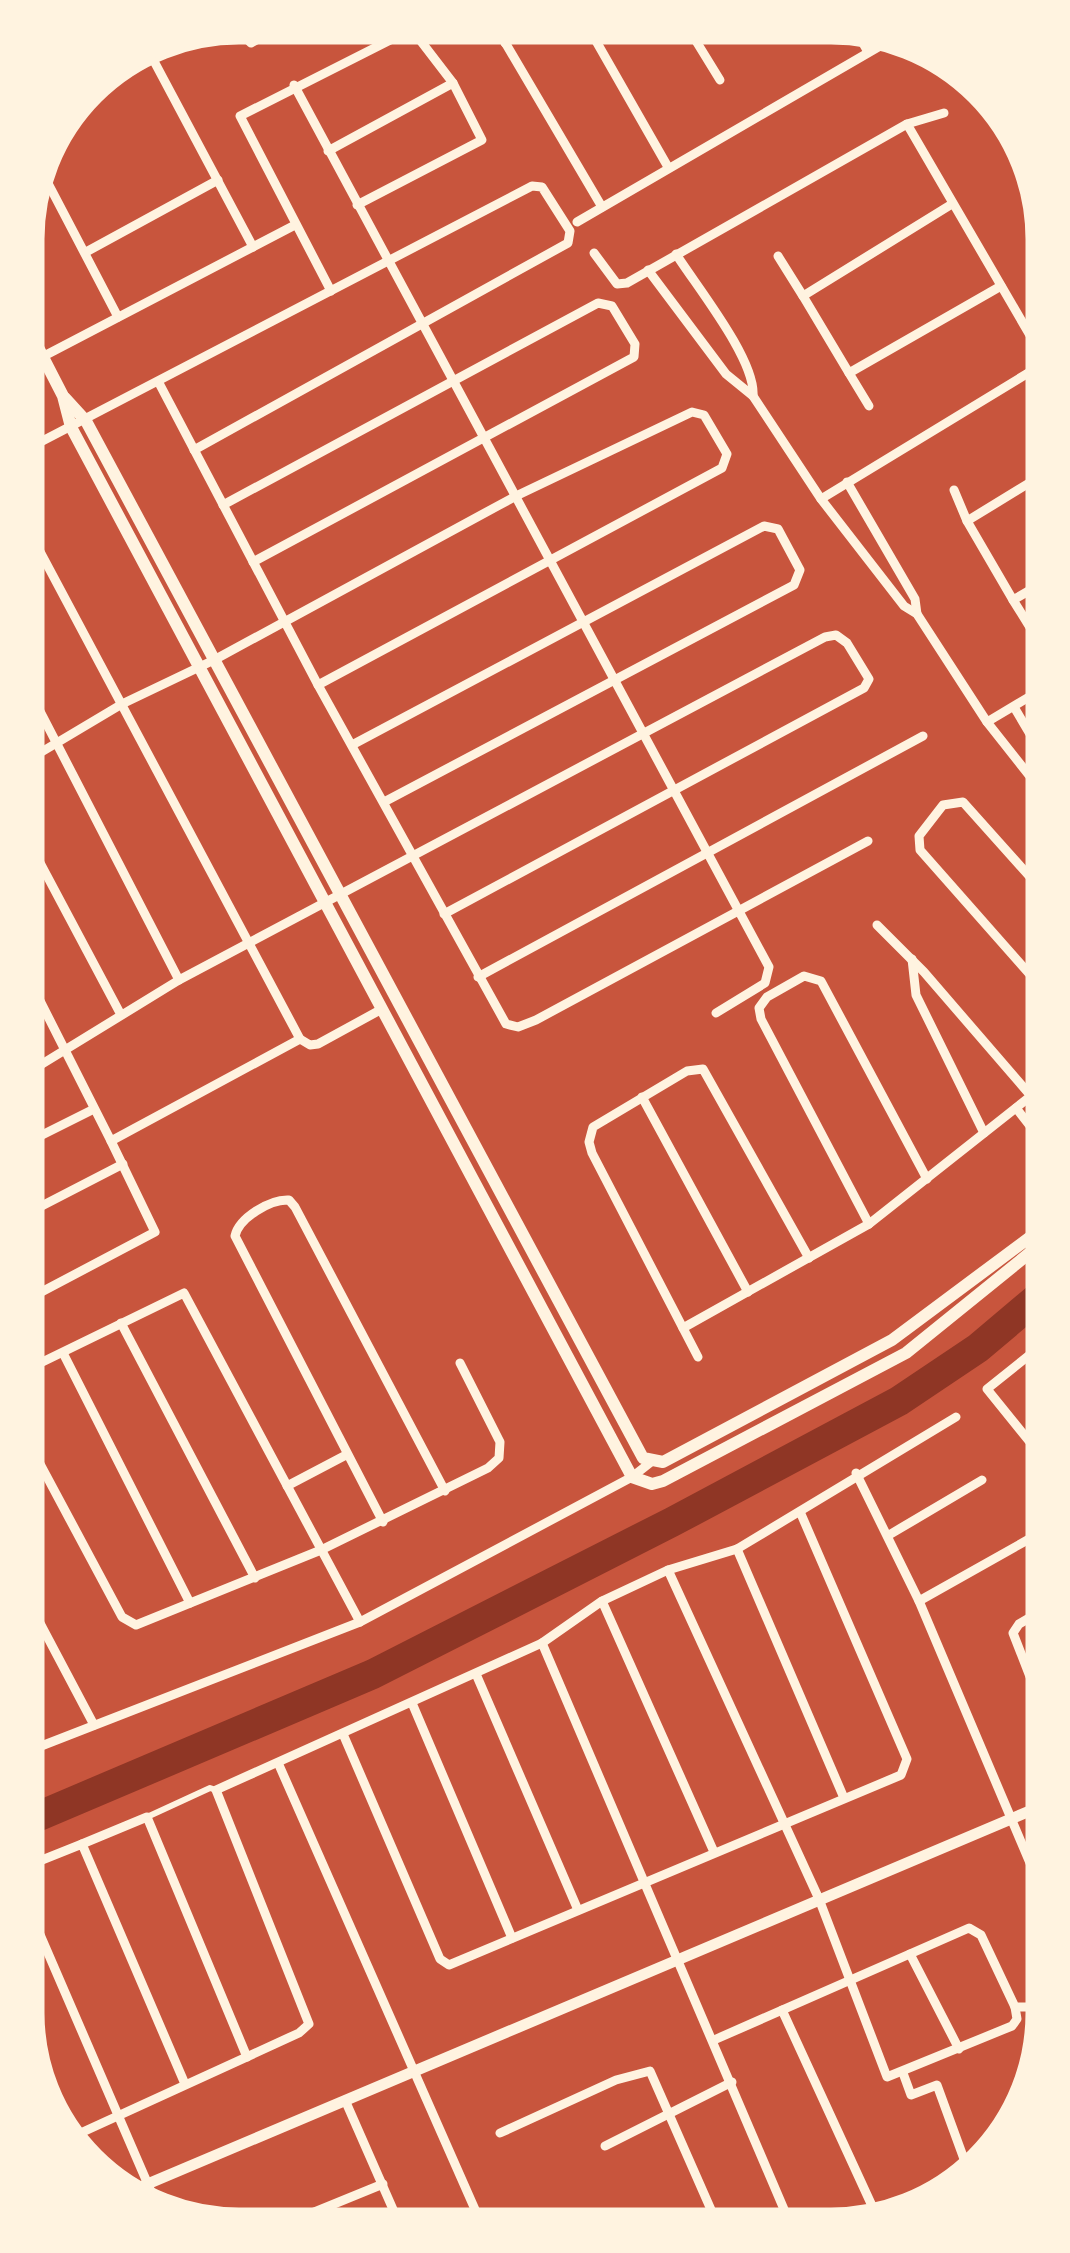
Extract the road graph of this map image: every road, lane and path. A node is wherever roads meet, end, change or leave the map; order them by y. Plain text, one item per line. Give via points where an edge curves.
1 (597, 42) edge
2 (697, 42) edge
3 (379, 43) edge
4 (422, 43) edge
5 (506, 43) edge
6 (864, 45) edge
7 (876, 48) edge
8 (868, 52) junction
9 (155, 61) edge
10 (720, 80) dead end
11 (453, 83) junction
12 (294, 85) junction
13 (944, 114) dead end
14 (908, 124) junction
15 (328, 150) junction
16 (668, 167) junction
17 (218, 180) junction
18 (50, 186) edge
19 (952, 204) junction
20 (357, 205) junction
21 (602, 207) junction
22 (576, 222) dead end
23 (295, 225) junction
24 (253, 247) junction
25 (86, 252) junction
26 (594, 253) dead end
27 (676, 254) junction
28 (778, 256) dead end
29 (387, 262) junction
30 (648, 270) junction
31 (1001, 286) junction
32 (331, 291) junction
33 (802, 296) junction
34 (118, 317) junction
35 (420, 324) junction
36 (1028, 332) edge
37 (43, 351) edge
38 (43, 363) edge
39 (849, 373) junction
40 (1028, 373) edge
41 (159, 382) junction
42 (454, 382) junction
43 (64, 396) junction
44 (754, 396) junction
45 (869, 406) dead end
46 (86, 421) junction
47 (71, 428) junction
48 (486, 440) junction
49 (43, 442) edge
50 (194, 450) junction
51 (847, 482) junction
52 (1028, 483) edge
53 (954, 490) dead end
54 (516, 496) junction
55 (820, 499) junction
56 (224, 505) junction
57 (967, 521) junction
58 (43, 556) edge
59 (549, 560) junction
60 (254, 562) junction
61 (1028, 591) edge
62 (1013, 600) junction
63 (917, 614) junction
64 (285, 621) junction
65 (582, 621) junction
66 (1028, 623) edge
67 (214, 660) junction
68 (198, 666) junction
69 (613, 682) junction
70 (318, 685) junction
71 (1028, 698) edge
72 (122, 704) junction
73 (1014, 706) junction
74 (43, 716) edge
75 (987, 722) junction
76 (1028, 730) edge
77 (642, 735) junction
78 (923, 736) dead end
79 (57, 744) junction
80 (352, 745) junction
81 (43, 752) edge
82 (1028, 773) edge
83 (672, 793) junction
84 (384, 802) junction
85 (868, 841) dead end
86 (413, 855) junction
87 (705, 855) junction
88 (43, 868) edge
89 (1028, 874) edge
90 (331, 899) junction
91 (737, 912) junction
92 (444, 914) junction
93 (877, 925) dead end
94 (251, 943) junction
95 (912, 959) junction
96 (1028, 973) edge
97 (478, 977) junction
98 (179, 980) junction
99 (43, 1007) edge
100 (382, 1010) junction
101 (120, 1013) junction
102 (716, 1013) dead end
103 (300, 1040) junction
104 (68, 1052) junction
105 (43, 1065) edge
106 (1028, 1092) edge
107 (642, 1097) junction
108 (1028, 1099) edge
109 (1016, 1108) junction
110 (94, 1109) junction
111 (1028, 1123) edge
112 (984, 1133) junction
113 (42, 1135) edge
114 (111, 1142) junction
115 (123, 1164) junction
116 (927, 1180) junction
117 (42, 1206) edge
118 (869, 1224) junction
119 (1027, 1240) edge
120 (1027, 1255) edge
121 (809, 1258) junction
122 (42, 1292) edge
123 (748, 1292) junction
124 (121, 1323) junction
125 (682, 1328) junction
126 (63, 1353) junction
127 (698, 1357) dead end
128 (1027, 1357) edge
129 (42, 1362) edge
130 (460, 1364) dead end
131 (956, 1417) dead end
132 (1027, 1438) edge
133 (346, 1455) junction
134 (651, 1462) junction
135 (42, 1469) edge
136 (856, 1473) junction
137 (632, 1477) junction
138 (982, 1480) dead end
139 (288, 1486) junction
140 (445, 1491) junction
141 (801, 1514) junction
142 (383, 1522) junction
143 (890, 1535) junction
144 (1027, 1540) edge
145 (737, 1549) junction
146 (322, 1550) junction
147 (668, 1570) junction
148 (255, 1578) junction
149 (602, 1601) junction
150 (919, 1601) junction
151 (190, 1603) junction
152 (1027, 1619) edge
153 (360, 1622) junction
154 (42, 1627) edge
155 (542, 1643) junction
156 (1027, 1669) edge
157 (476, 1674) junction
158 (412, 1703) junction
159 (94, 1726) junction
160 (343, 1734) junction
161 (42, 1746) edge
162 (279, 1764) junction
163 (216, 1790) junction
164 (844, 1798) junction
165 (1027, 1811) edge
166 (148, 1817) junction
167 (1011, 1818) junction
168 (784, 1823) junction
169 (82, 1844) junction
170 (714, 1852) junction
171 (1027, 1856) edge
172 (42, 1860) edge
173 (644, 1882) junction
174 (819, 1900) junction
175 (578, 1910) junction
176 (512, 1938) junction
177 (42, 1939) edge
178 (910, 1954) junction
179 (679, 1958) junction
180 (851, 1981) junction
181 (1015, 2007) junction
182 (1027, 2008) edge
183 (782, 2010) junction
184 (714, 2040) junction
185 (959, 2049) junction
186 (248, 2056) junction
187 (412, 2072) junction
188 (903, 2073) junction
189 (732, 2082) junction
190 (184, 2084) junction
191 (345, 2100) junction
192 (669, 2114) junction
193 (120, 2116) junction
194 (83, 2132) edge
195 (500, 2133) dead end
196 (605, 2146) dead end
197 (964, 2158) edge
198 (148, 2184) junction
199 (383, 2184) junction
200 (144, 2186) edge
201 (150, 2189) edge
202 (872, 2206) edge
203 (333, 2210) edge
204 (394, 2210) edge
205 (475, 2210) edge
206 (711, 2210) edge
207 (784, 2210) edge

1 - 16 street
2 - 10 street
3 - 12 street
4 - 11 street
5 - 21 street
6 - 8 street
7 - 8 street
8 - 16 street
9 - 17 street
11 - 15 street
11 - 20 street via 482,140
12 - 15 street
12 - 23 street via 240,116
13 - 14 street
14 - 19 street
14 - 27 street
15 - 20 street
16 - 21 street
17 - 24 street
17 - 25 street
18 - 25 street
19 - 31 street
19 - 33 street
20 - 29 street
21 - 22 street
23 - 24 street
23 - 32 street
24 - 34 street
25 - 34 street
26 - 30 street via 617,284
27 - 30 street
27 - 44 street via 745,362
28 - 33 street
29 - 32 street
29 - 35 street
29 - 35 street via 536,184 570,231 568,243
30 - 44 street via 726,374
31 - 36 street
31 - 39 street
32 - 41 street
33 - 39 street
34 - 37 street
35 - 42 street
35 - 50 street
38 - 43 main road
39 - 45 street
40 - 51 street
41 - 46 street
41 - 50 street
42 - 48 street
42 - 48 street via 598,303 612,306 635,344 634,356
42 - 56 street
43 - 46 main road
43 - 47 main road
44 - 55 street
46 - 47 street
46 - 67 main road
47 - 49 street
47 - 68 main road
48 - 54 street
48 - 60 street
50 - 56 street
51 - 55 street
51 - 63 street via 915,599
52 - 57 street
53 - 57 street
54 - 59 street
54 - 59 street via 692,412 704,415 727,454 722,468
54 - 64 street
55 - 63 street
56 - 60 street
57 - 62 street
58 - 72 street
59 - 65 street
59 - 70 street
60 - 64 street
61 - 62 street
62 - 66 street
63 - 75 street
64 - 67 street
64 - 70 street
65 - 69 street
65 - 69 street via 764,526 778,529 800,570 794,584
65 - 80 street
67 - 68 street
67 - 90 main road
68 - 72 street
68 - 90 main road
69 - 77 street
69 - 84 street
70 - 80 street
71 - 73 street
72 - 79 street
72 - 94 street
73 - 75 street
73 - 76 street
74 - 79 street
75 - 82 street
77 - 83 street
77 - 83 street via 831,635 842,637 867,675 864,688
77 - 86 street
78 - 87 street
79 - 81 street
79 - 98 street
80 - 84 street
83 - 87 street
83 - 92 street
84 - 86 street
85 - 91 street
86 - 90 street
86 - 92 street
87 - 91 street
87 - 97 street
88 - 101 street
89 - 96 street via 963,802 943,805 918,836 920,850
90 - 94 street
90 - 100 main road
90 - 134 main road via 639,1452
91 - 97 street via 518,1027 501,1017
91 - 102 street via 770,972
92 - 97 street
93 - 95 street
94 - 98 street
94 - 103 street
95 - 106 street
95 - 112 street via 916,995
98 - 101 street
99 - 104 street
100 - 103 street via 318,1044
100 - 137 main road
101 - 104 street
103 - 114 street
104 - 105 street
104 - 110 street
107 - 121 street via 692,1068 706,1071
107 - 123 street
107 - 125 street via 600,1121 588,1142
108 - 109 street
109 - 111 street
109 - 112 street
110 - 113 street
110 - 114 street
112 - 116 street
114 - 115 street
115 - 117 street
115 - 122 street via 154,1234
116 - 118 street
116 - 118 street via 821,981 808,975 762,1002 762,1019
118 - 121 street
119 - 134 main road via 892,1340 664,1462
120 - 137 main road via 884,1366 664,1481
121 - 123 street
123 - 125 street
124 - 126 street
124 - 139 street via 178,1293 187,1295
124 - 148 street
125 - 127 street
126 - 129 street
126 - 151 street
128 - 132 street via 987,1389
130 - 140 street via 502,1450 488,1468
131 - 136 street
133 - 139 street
133 - 140 street via 235,1236 248,1217 285,1198 296,1207
133 - 142 street
134 - 137 street
135 - 151 street via 128,1624
136 - 141 street
136 - 143 street
137 - 153 street
138 - 143 street
139 - 146 street
140 - 142 street
141 - 145 street
141 - 164 street via 908,1762 901,1774
142 - 146 street
143 - 150 street
144 - 150 street
145 - 147 street
145 - 164 street
146 - 148 street
146 - 153 street
147 - 149 street
147 - 168 street
148 - 151 street
149 - 155 street
149 - 170 street
150 - 167 street
152 - 156 street via 1013,1632
153 - 159 street
154 - 159 street
155 - 157 street
155 - 173 street
157 - 158 street
157 - 175 street
158 - 160 street
158 - 176 street
159 - 161 street
160 - 162 street
160 - 176 street via 442,1962 452,1964
162 - 163 street
162 - 187 street
163 - 166 street
163 - 186 street via 309,2018 299,2033
164 - 168 street
165 - 167 street
166 - 169 street
166 - 186 street
167 - 171 street
167 - 174 street
168 - 170 street
168 - 174 street
169 - 172 street
169 - 190 street
170 - 173 street
173 - 175 street
173 - 179 street
174 - 179 street
174 - 180 street
175 - 176 street
177 - 193 street
178 - 180 street
178 - 181 street via 977,1930
178 - 185 street
179 - 184 street
179 - 187 street
180 - 183 street
180 - 188 street via 887,2077
181 - 182 street
181 - 185 street via 1012,2026
183 - 184 street
183 - 202 street
184 - 189 street
185 - 188 street
186 - 190 street
187 - 191 street
187 - 205 street
188 - 197 street via 911,2095 938,2085
189 - 192 street
189 - 207 street
190 - 193 street
191 - 198 street
191 - 199 street
192 - 195 street via 654,2076 645,2070
192 - 196 street
192 - 206 street
193 - 194 street
193 - 198 street
198 - 200 street
198 - 201 street
199 - 203 street
199 - 204 street

